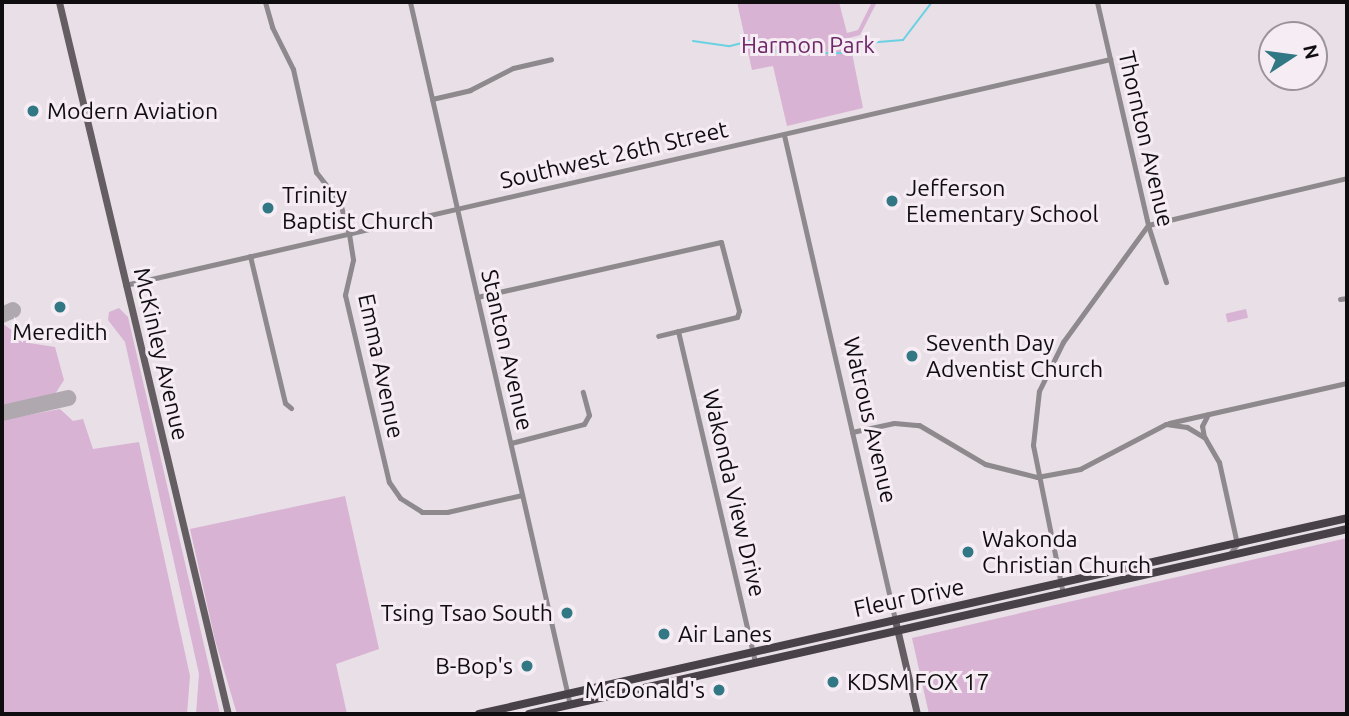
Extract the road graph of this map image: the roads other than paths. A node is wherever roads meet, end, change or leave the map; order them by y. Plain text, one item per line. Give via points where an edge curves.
1 (59, 2) edge
2 (265, 2) edge
3 (410, 2) edge
4 (1097, 2) edge
5 (551, 59) dead end
6 (1110, 59) junction
7 (432, 99) junction
8 (784, 135) junction
9 (1347, 178) edge
10 (457, 209) junction
11 (1147, 225) junction
12 (349, 234) junction
13 (250, 256) junction
14 (1166, 282) dead end
15 (125, 285) junction
16 (477, 296) junction
17 (678, 331) junction
18 (658, 336) dead end
19 (1347, 383) edge
20 (583, 392) dead end
21 (291, 408) dead end
22 (1208, 414) junction
23 (1166, 424) junction
24 (852, 432) junction
25 (1205, 438) junction
26 (511, 443) junction
27 (1037, 477) junction
28 (523, 495) junction
29 (1347, 518) edge
30 (1347, 529) edge
31 (1237, 544) junction
32 (1229, 555) junction
33 (1063, 589) junction
34 (895, 620) junction
35 (898, 633) junction
36 (752, 652) junction
37 (755, 662) junction
38 (568, 694) junction
39 (570, 705) junction
40 (228, 714) edge
41 (479, 714) edge
42 (529, 714) edge
43 (917, 714) edge

1 - 15 main road, McKinley Avenue
2 - 12 street, Emma Avenue via 293,69 316,172 340,203
3 - 7 street, Stanton Avenue
4 - 6 street, Thornton Avenue
5 - 7 street via 513,68 470,90
6 - 8 street, Southwest 26th Street
6 - 11 street, Thornton Avenue
7 - 10 street, Stanton Avenue
8 - 10 street, Southwest 26th Street
8 - 24 street, Watrous Avenue
9 - 11 street
10 - 12 street, Southwest 26th Street
10 - 16 street, Stanton Avenue
11 - 14 street, Thornton Avenue
11 - 27 street via 1045,374 1033,427
12 - 13 street, Southwest 26th Street
12 - 28 street, Emma Avenue via 353,260 345,295 389,482 400,499 422,512 447,512
13 - 15 street, Southwest 26th Street
13 - 21 street via 285,403
15 - 40 main road, McKinley Avenue
16 - 17 street via 716,241 723,245 739,311 730,319
16 - 26 street, Stanton Avenue
17 - 18 street
17 - 36 street, Wakonda View Drive
19 - 22 street
20 - 26 street via 589,415 584,424
22 - 23 street
22 - 25 street via 1202,426
23 - 25 street
23 - 27 street via 1080,469
24 - 27 street via 894,423 919,425 985,464
24 - 34 street, Watrous Avenue
25 - 31 street via 1219,462
26 - 28 street, Stanton Avenue
27 - 33 street
28 - 38 street, Stanton Avenue
29 - 31 main road, Fleur Drive
30 - 32 main road, Fleur Drive
31 - 32 street
31 - 33 main road, Fleur Drive
32 - 33 main road, Fleur Drive
33 - 34 main road, Fleur Drive
33 - 35 main road, Fleur Drive
34 - 35 main road, Watrous Avenue
34 - 36 main road, Fleur Drive
35 - 37 main road, Fleur Drive
35 - 43 main road, Watrous Avenue
36 - 37 street, Wakonda View Drive
36 - 38 main road, Fleur Drive
37 - 39 main road, Fleur Drive
38 - 39 street, Stanton Avenue
38 - 41 main road, Fleur Drive
39 - 42 main road, Fleur Drive

